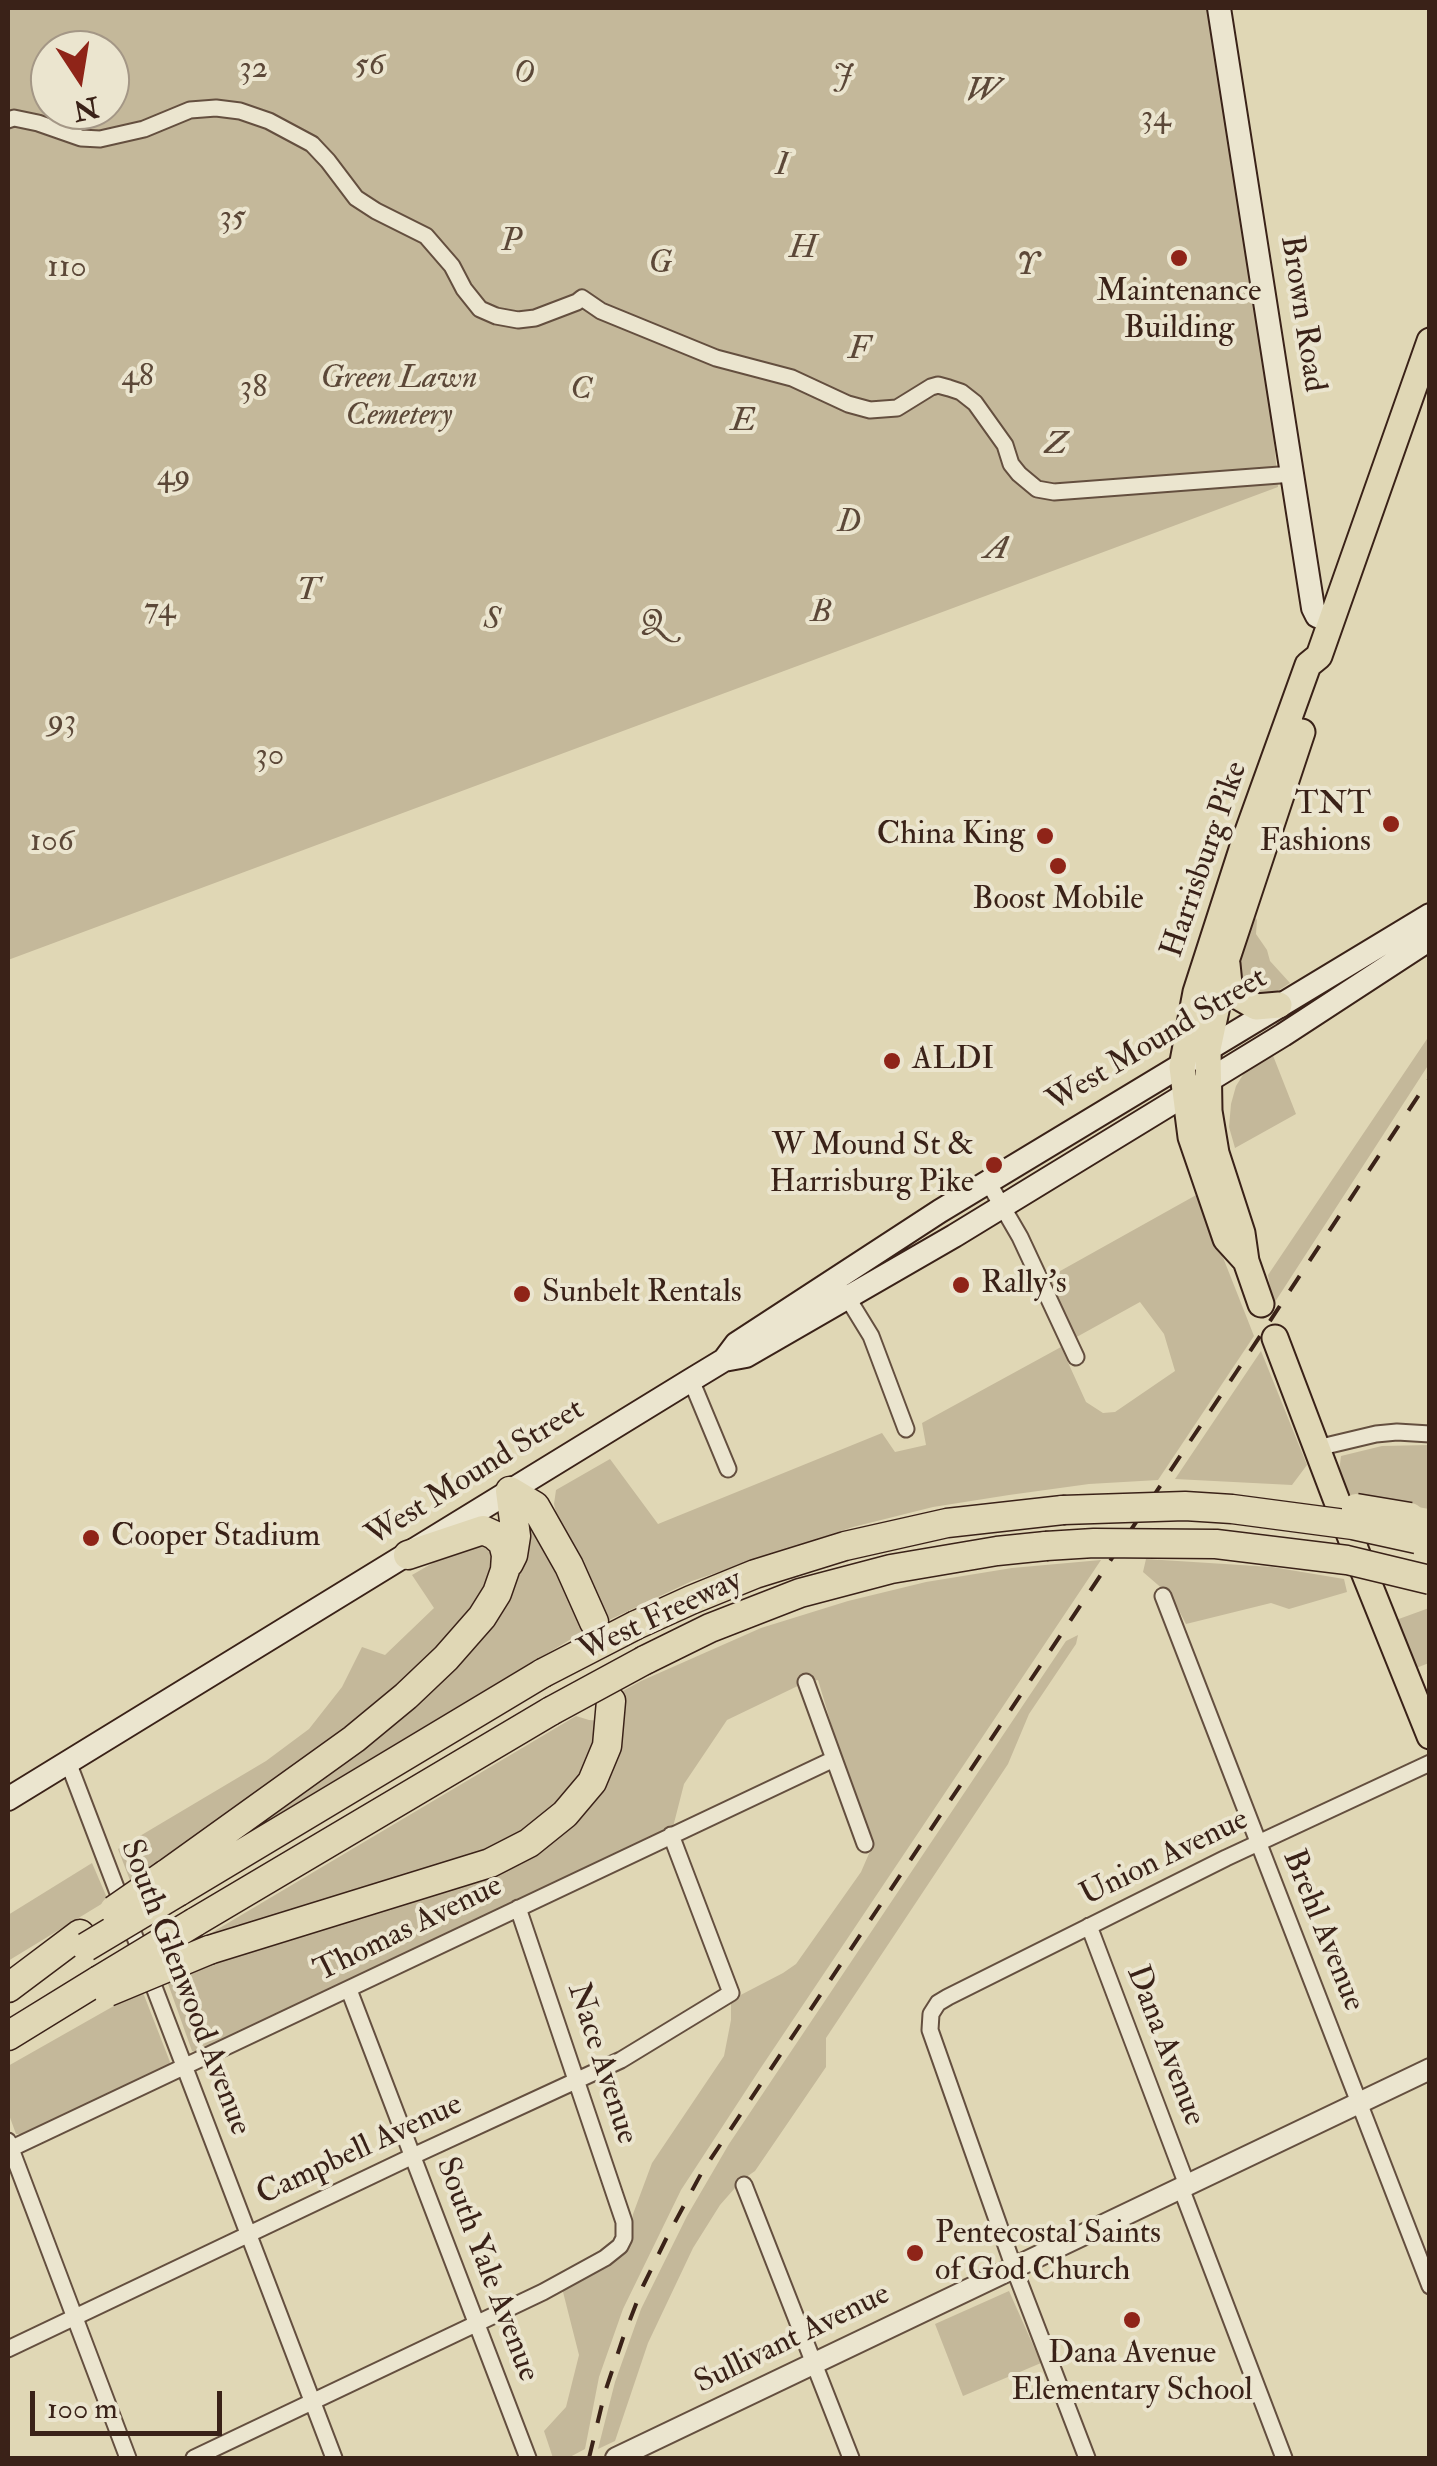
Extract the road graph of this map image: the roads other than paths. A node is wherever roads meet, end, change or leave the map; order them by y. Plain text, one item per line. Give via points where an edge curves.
1 (1220, 8) edge
2 (8, 120) edge
3 (1427, 354) edge
4 (1293, 474) junction
5 (1331, 621) junction
6 (1319, 656) junction
7 (1430, 915) edge
8 (1430, 939) edge
9 (1228, 958) junction
10 (1279, 1006) junction
11 (1208, 1049) junction
12 (1182, 1066) junction
13 (1210, 1079) junction
14 (1184, 1094) junction
15 (988, 1182) junction
16 (1002, 1206) junction
17 (1246, 1262) junction
18 (842, 1288) junction
19 (1261, 1304) dead end
20 (1275, 1338) dead end
21 (1076, 1357) dead end
22 (691, 1380) junction
23 (906, 1430) dead end
24 (1430, 1434) edge
25 (1317, 1448) junction
26 (728, 1469) dead end
27 (510, 1490) junction
28 (1421, 1530) edge
29 (408, 1555) junction
30 (506, 1570) junction
31 (1430, 1580) edge
32 (1163, 1596) dead end
33 (594, 1622) dead end
34 (806, 1682) dead end
35 (611, 1700) dead end
36 (1430, 1736) edge
37 (834, 1760) junction
38 (68, 1762) junction
39 (1430, 1763) edge
40 (8, 1799) edge
41 (671, 1835) junction
42 (865, 1844) dead end
43 (1258, 1844) junction
44 (172, 1883) junction
45 (518, 1908) junction
46 (1089, 1926) junction
47 (104, 1986) junction
48 (8, 1989) edge
49 (350, 1990) junction
50 (10, 2034) edge
51 (186, 2068) junction
52 (1430, 2069) edge
53 (577, 2080) junction
54 (1359, 2103) junction
55 (8, 2147) edge
56 (413, 2156) junction
57 (744, 2185) dead end
58 (1184, 2186) junction
59 (249, 2234) junction
60 (1014, 2268) junction
61 (1430, 2286) edge
62 (75, 2318) junction
63 (477, 2323) junction
64 (8, 2349) edge
65 (814, 2363) junction
66 (313, 2402) junction
67 (624, 2457) edge
68 (128, 2458) edge
69 (194, 2458) edge
70 (334, 2458) edge
71 (528, 2458) edge
72 (851, 2458) edge
73 (1086, 2458) edge
74 (1284, 2458) edge

1 - 4 main road, Brown Road
2 - 4 street via 100,139 190,110 216,108 269,121 312,144 356,198 426,236 480,309 518,320 582,298 601,312 716,358 792,378 870,410 897,408 931,387 949,388 975,403 1019,474 1037,489
3 - 5 main road, Harrisburg Pike
4 - 5 main road, Brown Road via 1314,608
5 - 6 main road, Harrisburg Pike
6 - 9 main road, Harrisburg Pike via 1322,673
6 - 12 main road, Harrisburg Pike via 1308,666 1212,938
7 - 10 main road, West Mound Street
8 - 13 main road, West Mound Street
9 - 10 main road via 1227,978 1236,996 1256,1007
9 - 11 main road, Harrisburg Pike
10 - 11 main road, West Mound Street
11 - 12 main road, West Mound Street
11 - 13 main road, Harrisburg Pike
12 - 14 main road, Harrisburg Pike
12 - 15 main road, West Mound Street
13 - 14 main road, West Mound Street
13 - 17 main road, Harrisburg Pike via 1216,1153
14 - 16 main road, West Mound Street
14 - 17 main road, Harrisburg Pike via 1191,1138 1226,1239
15 - 16 street
15 - 18 main road, West Mound Street
16 - 18 main road, West Mound Street
16 - 21 street
17 - 19 main road
18 - 22 main road, West Mound Street via 746,1356 724,1360
18 - 23 street via 871,1336
20 - 25 main road
22 - 26 street
22 - 27 main road, West Mound Street
24 - 25 street via 1376,1434
25 - 36 main road
27 - 29 main road, West Mound Street
27 - 30 highway via 516,1536
27 - 33 highway via 535,1506
28 - 44 highway, West Freeway, bridge via 1157,1506 947,1523 845,1546 690,1600 542,1673
29 - 30 highway via 483,1530 503,1543
29 - 38 main road, West Mound Street
30 - 44 highway via 482,1616 406,1696
31 - 47 highway, West Freeway, bridge via 1333,1558 1216,1544 1108,1542 928,1562 779,1600 550,1710 195,1922
32 - 43 street, Brehl Avenue
34 - 37 street
35 - 47 highway, bridge via 607,1746 592,1782 529,1843 475,1868
37 - 41 street, Thomas Avenue
37 - 42 street
38 - 40 main road, West Mound Street
38 - 51 street, South Glenwood Avenue
39 - 43 street, Union Avenue
41 - 45 street, Thomas Avenue
41 - 53 street, Campbell Avenue via 731,1992
43 - 46 street, Union Avenue
43 - 54 street, Brehl Avenue
44 - 48 highway, West Freeway, bridge
45 - 49 street, Thomas Avenue
45 - 53 street, Nace Avenue
46 - 58 street, Dana Avenue
46 - 60 street, Union Avenue via 948,1997 931,2014 930,2030
47 - 50 highway, West Freeway
49 - 51 street, Thomas Avenue
49 - 56 street, South Yale Avenue
51 - 55 street, Thomas Avenue
51 - 59 street, South Glenwood Avenue
52 - 54 street, Sullivant Avenue
53 - 56 street, Campbell Avenue
53 - 63 street, Nace Avenue via 624,2238 605,2258
54 - 58 street, Sullivant Avenue
54 - 61 street, Brehl Avenue
55 - 62 street
56 - 59 street, Campbell Avenue
56 - 63 street, South Yale Avenue
57 - 65 street
58 - 60 street, Sullivant Avenue
58 - 74 street, Dana Avenue
59 - 62 street, Campbell Avenue
59 - 66 street, South Glenwood Avenue
60 - 65 street, Sullivant Avenue
60 - 73 street
62 - 64 street, Campbell Avenue
62 - 68 street
63 - 66 street
63 - 71 street, South Yale Avenue
65 - 67 street, Sullivant Avenue
65 - 72 street
66 - 69 street
66 - 70 street, South Glenwood Avenue

